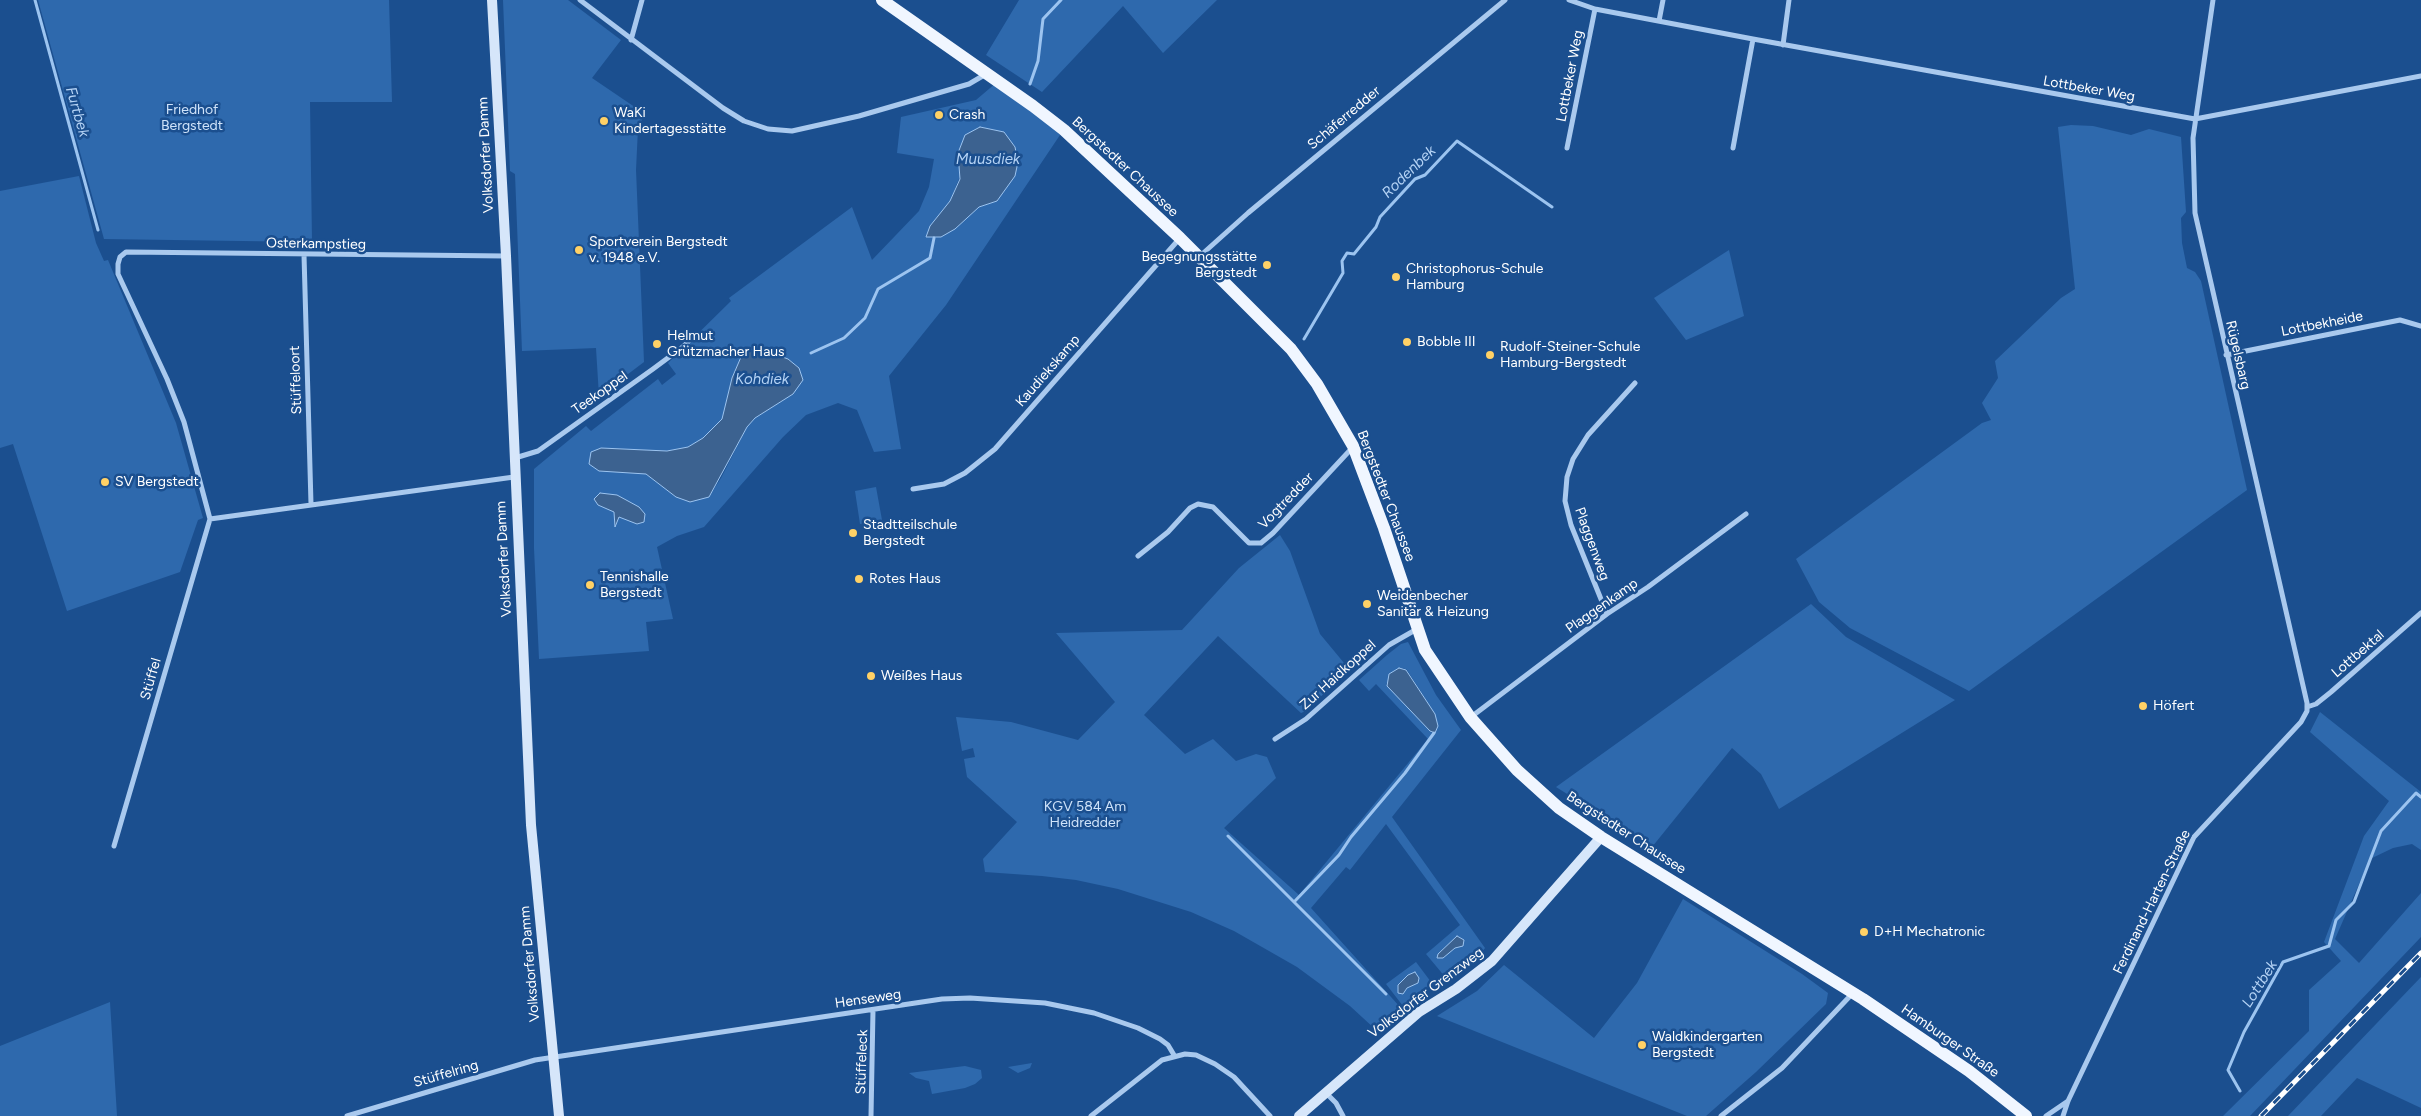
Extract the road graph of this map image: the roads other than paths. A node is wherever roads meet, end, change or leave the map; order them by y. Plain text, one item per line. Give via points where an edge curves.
1 (492, 0) edge
2 (580, 0) edge
3 (642, 0) edge
4 (882, 0) edge
5 (1505, 0) edge
6 (1569, 0) edge
7 (1663, 0) edge
8 (1789, 0) edge
9 (2213, 0) edge
10 (1595, 9) junction
11 (1659, 21) junction
12 (1753, 39) junction
13 (631, 40) junction
14 (1783, 45) junction
15 (987, 73) junction
16 (2421, 76) edge
17 (2196, 119) junction
18 (1567, 148) dead end
19 (1733, 148) dead end
20 (1180, 238) junction
21 (304, 255) junction
22 (506, 256) junction
23 (1199, 256) junction
24 (2421, 326) edge
25 (693, 336) dead end
26 (2226, 355) junction
27 (1635, 383) dead end
28 (1353, 446) junction
29 (514, 458) junction
30 (514, 477) junction
31 (913, 489) dead end
32 (311, 504) junction
33 (1746, 514) dead end
34 (210, 519) junction
35 (1138, 556) dead end
36 (2421, 613) edge
37 (1607, 614) junction
38 (1418, 629) junction
39 (2307, 709) junction
40 (1470, 718) junction
41 (1275, 739) dead end
42 (1601, 837) junction
43 (114, 846) dead end
44 (1854, 993) junction
45 (873, 1010) junction
46 (552, 1056) junction
47 (1174, 1056) junction
48 (1326, 1093) junction
49 (2068, 1101) junction
50 (347, 1116) edge
51 (559, 1116) edge
52 (871, 1116) edge
53 (1091, 1116) edge
54 (1270, 1116) edge
55 (1299, 1116) edge
56 (1343, 1116) edge
57 (1721, 1116) edge
58 (2026, 1116) edge
59 (2046, 1116) edge
60 (2063, 1116) edge

1 - 22 main road, Volksdorfer Damm
2 - 13 street
3 - 13 street
4 - 15 main road, Bergstedter Chaussee
5 - 23 street, Schäferredder
6 - 10 street, Lottbeker Weg
7 - 11 street
8 - 14 street
9 - 17 street, Rügelsbarg
10 - 11 street, Lottbeker Weg
10 - 18 street, Lottbeker Weg
11 - 12 street, Lottbeker Weg
12 - 14 street, Lottbeker Weg
12 - 19 street
13 - 15 street via 723,108 768,129 792,131 859,116 969,84
14 - 17 street, Lottbeker Weg
15 - 20 main road, Bergstedter Chaussee via 1064,130
16 - 17 street, Lottbeker Weg
17 - 26 street, Rügelsbarg via 2193,138 2195,213
20 - 23 main road, Bergstedter Chaussee
20 - 31 street, Kaudiekskamp via 995,448 965,473 944,484
21 - 22 street, Osterkampstieg
21 - 32 street, Stüffeloort
21 - 34 street, Osterkampstieg via 126,252 120,257 118,274 184,422
22 - 29 main road, Volksdorfer Damm
23 - 28 main road, Bergstedter Chaussee via 1295,355 1317,384
24 - 26 street, Lottbekheide via 2400,320
25 - 29 street, Teekoppel via 684,346 538,451
26 - 39 street, Rügelsbarg
27 - 37 street, Plaggenweg via 1588,435 1573,459 1565,501 1571,525
28 - 35 street, Vogtredder via 1261,543 1249,543 1213,508 1198,504
28 - 38 main road, Bergstedter Chaussee
29 - 30 main road, Volksdorfer Damm
30 - 32 street
30 - 46 main road, Volksdorfer Damm via 531,825
32 - 34 street
33 - 37 street, Plaggenkamp
34 - 43 street, Stüffel
36 - 39 street, Lottbektal
37 - 40 street, Plaggenkamp
38 - 40 main road, Bergstedter Chaussee via 1434,666
38 - 41 street, Zur Haidkoppel via 1389,645 1306,719
39 - 49 street, Ferdinand-Harten-Straße via 2301,722 2194,837
40 - 42 main road, Bergstedter Chaussee via 1517,770 1559,808
42 - 44 main road, Bergstedter Chaussee
42 - 48 main road, Volksdorfer Grenzweg via 1492,961 1419,1012
44 - 57 street via 1782,1068
44 - 58 main road, Hamburger Straße via 1969,1071
45 - 46 street, Henseweg
45 - 47 street, Henseweg via 942,999 1045,1003 1094,1012 1138,1028 1160,1038
45 - 52 street, Stüffeleck
46 - 50 street, Stüffelring
46 - 51 main road, Volksdorfer Damm
47 - 53 street via 1162,1060
47 - 54 street via 1196,1055 1215,1064 1234,1077
48 - 55 main road, Volksdorfer Grenzweg
48 - 56 street
49 - 59 street
49 - 60 street, Ferdinand-Harten-Straße

